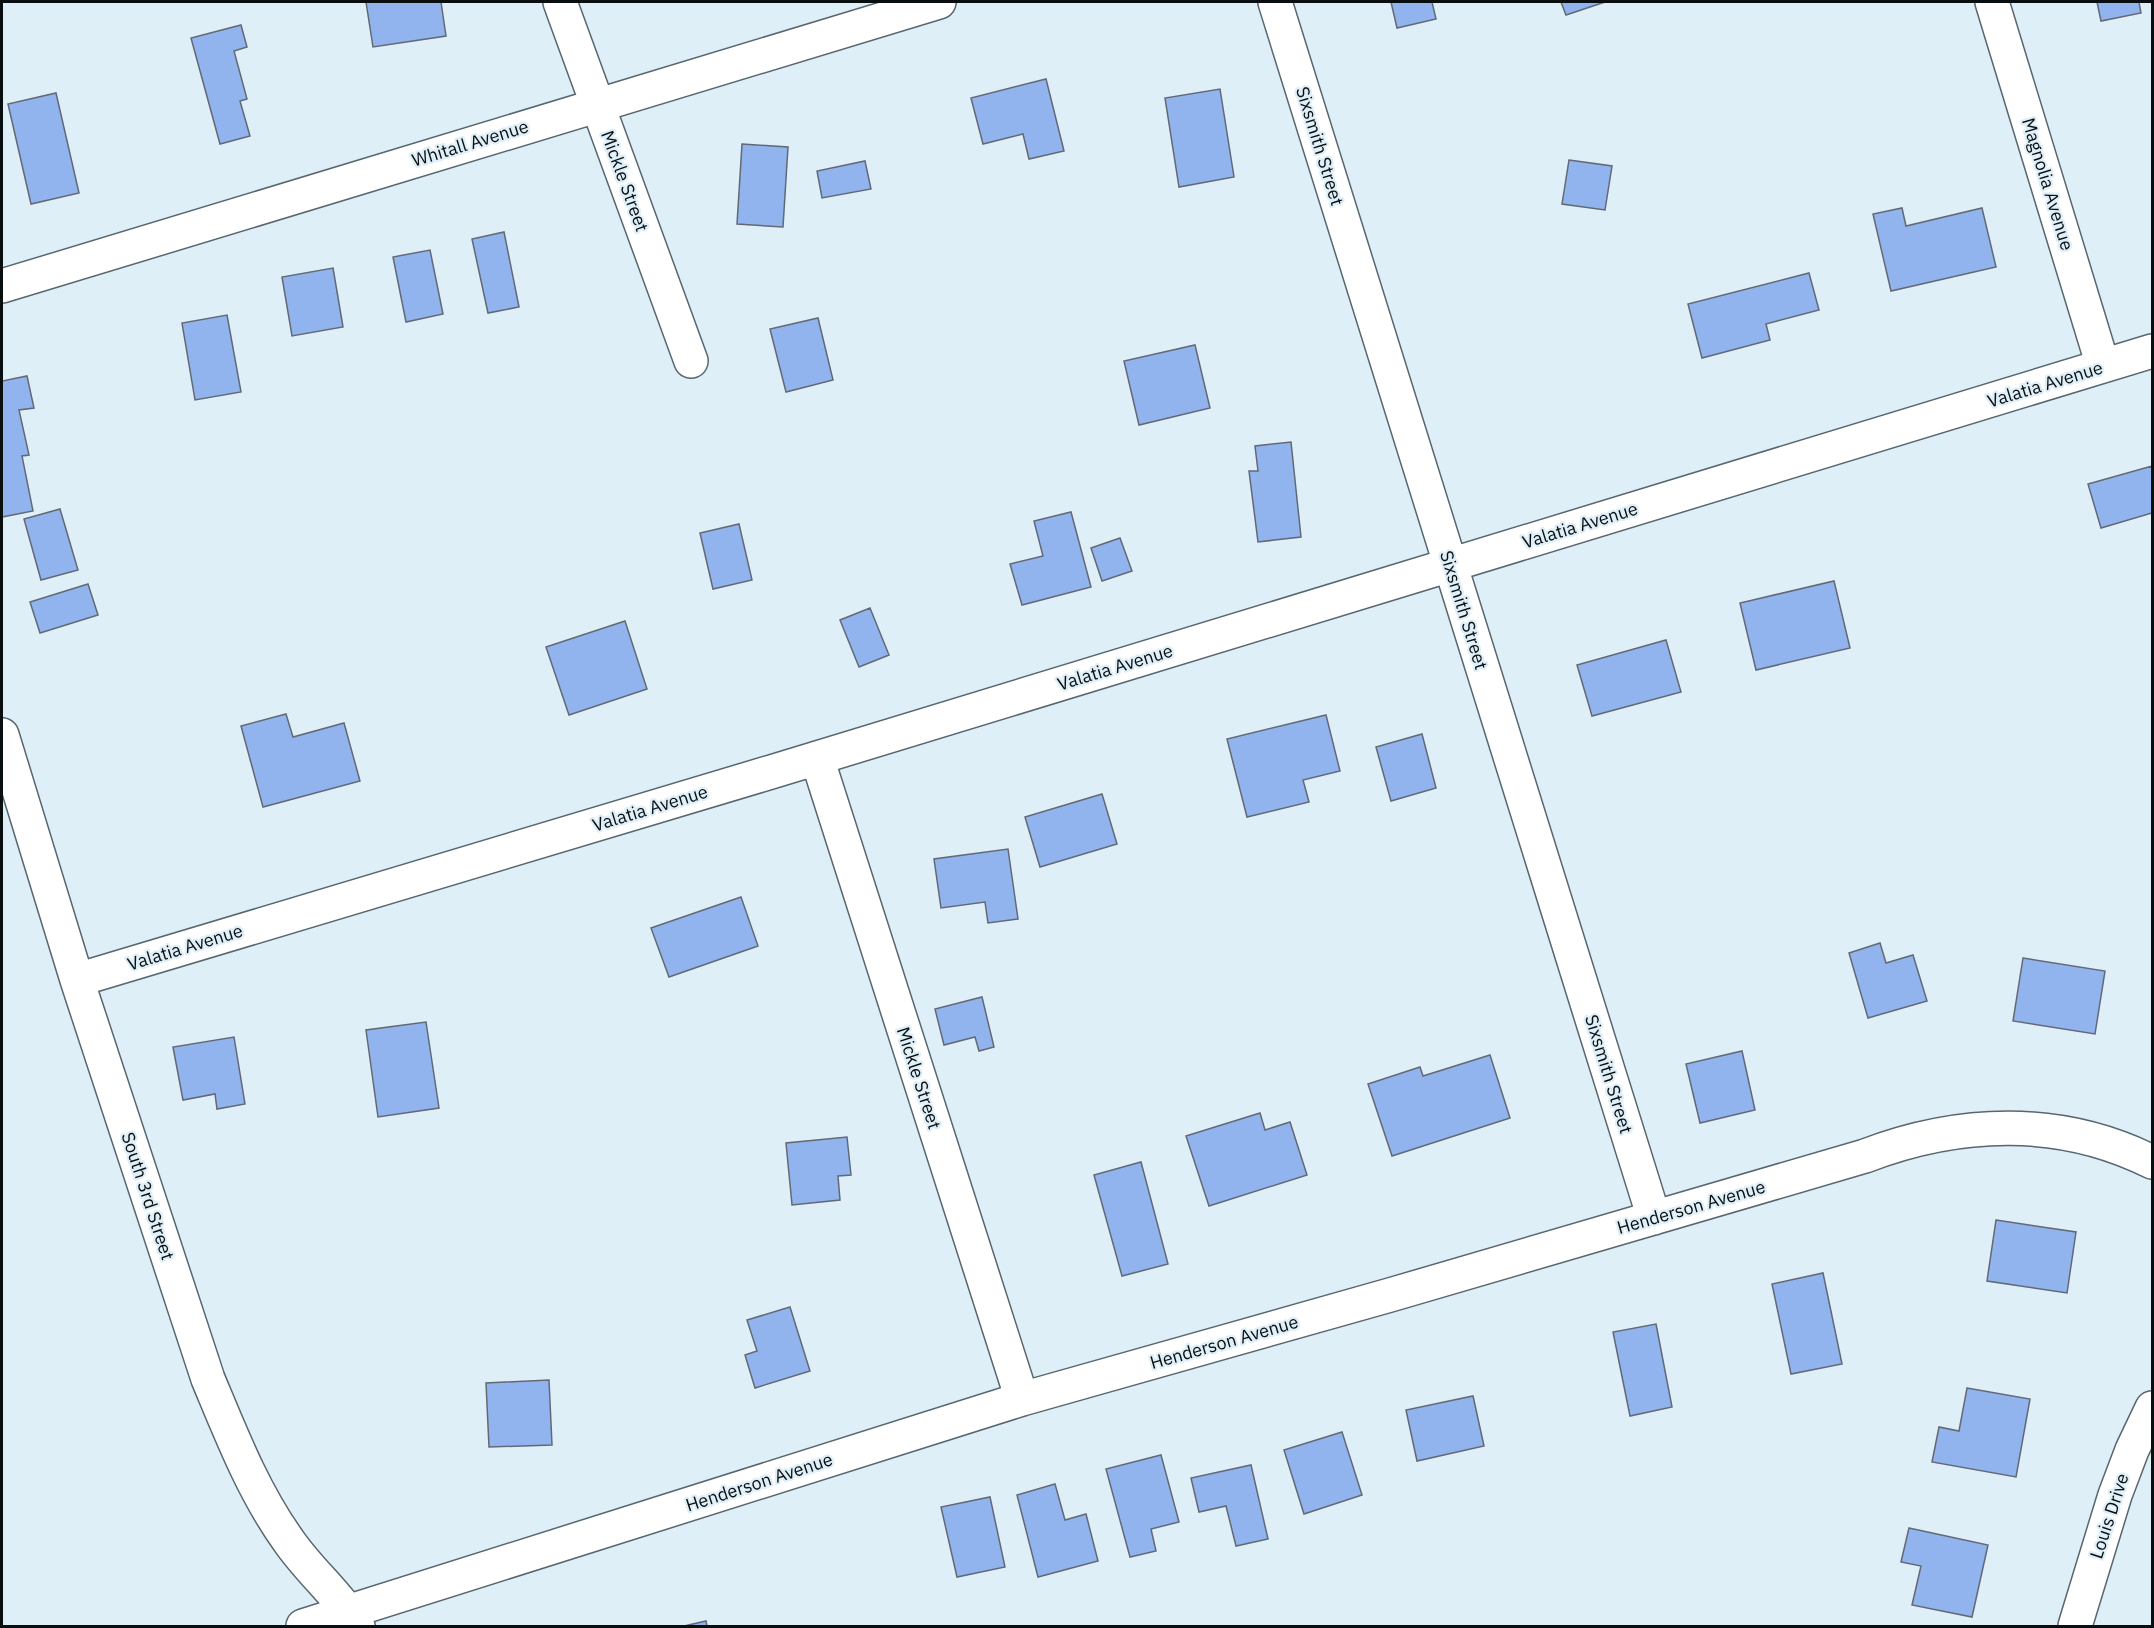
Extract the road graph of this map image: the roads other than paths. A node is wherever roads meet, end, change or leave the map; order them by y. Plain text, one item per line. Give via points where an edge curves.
1 (560, 2) edge
2 (939, 2) edge
3 (1275, 2) edge
4 (1992, 2) edge
5 (597, 104) junction
6 (2, 286) edge
7 (2152, 351) edge
8 (691, 361) dead end
9 (2103, 366) junction
10 (1449, 565) junction
11 (2, 735) edge
12 (816, 758) junction
13 (77, 980) junction
14 (2152, 1162) edge
15 (1654, 1218) junction
16 (1022, 1398) junction
17 (2152, 1408) edge
18 (353, 1619) edge
19 (303, 1626) edge
20 (2075, 1626) edge

1 - 5 street, Mickle Street
2 - 5 street, Whitall Avenue
3 - 10 street, Sixsmith Street
4 - 9 street, Magnolia Avenue
5 - 6 street, Whitall Avenue
5 - 8 street, Mickle Street
7 - 9 street, Valatia Avenue
9 - 10 street, Valatia Avenue
10 - 12 street, Valatia Avenue
10 - 15 street, Sixsmith Street
11 - 13 street, South 3rd Street
12 - 13 street, Valatia Avenue
12 - 16 street, Mickle Street
13 - 18 street, South 3rd Street via 208,1379 234,1440 288,1541
14 - 15 street, Henderson Avenue via 2114,1146 2056,1130 1968,1129 1898,1144
15 - 16 street, Henderson Avenue
16 - 18 street, Henderson Avenue
17 - 20 street, Louis Drive via 2115,1495
18 - 19 street, Henderson Avenue

